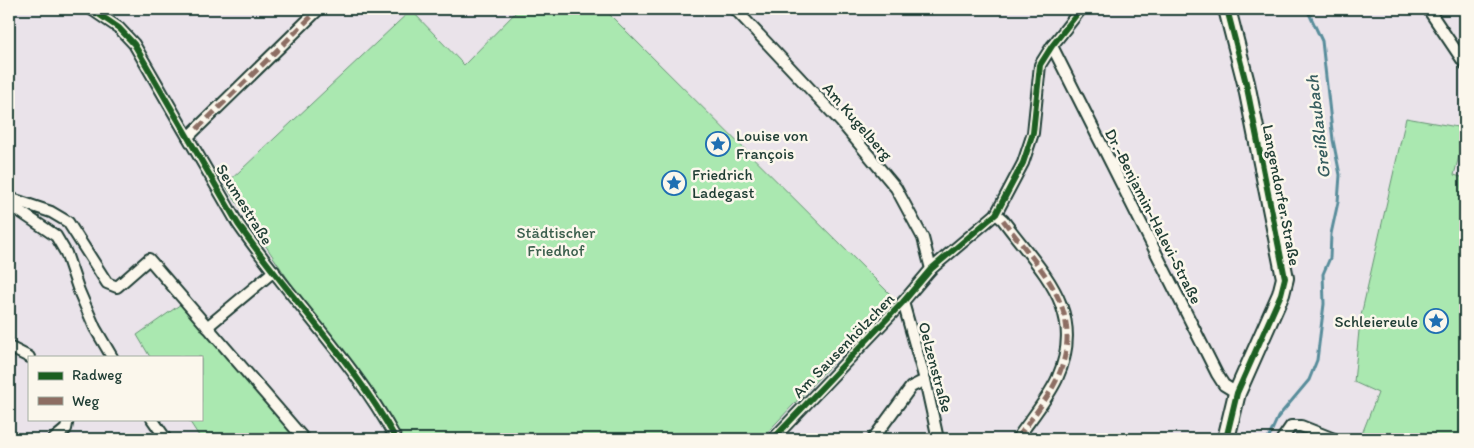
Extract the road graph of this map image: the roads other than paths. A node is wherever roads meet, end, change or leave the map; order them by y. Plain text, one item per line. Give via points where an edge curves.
1 (91, 9) edge
2 (319, 9) edge
3 (735, 9) edge
4 (1081, 9) edge
5 (1227, 9) edge
6 (1428, 9) edge
7 (1052, 46) junction
8 (1465, 64) edge
9 (188, 137) junction
10 (9, 198) edge
11 (9, 204) edge
12 (996, 214) junction
13 (932, 269) junction
14 (274, 271) junction
15 (903, 302) junction
16 (207, 327) junction
17 (9, 347) edge
18 (28, 356) edge
19 (111, 356) edge
20 (925, 380) junction
21 (1237, 393) junction
22 (68, 420) edge
23 (153, 420) edge
24 (54, 439) edge
25 (166, 439) edge
26 (304, 439) edge
27 (396, 439) edge
28 (773, 439) edge
29 (873, 439) edge
30 (938, 439) edge
31 (1017, 439) edge
32 (1226, 439) edge
33 (1282, 439) edge
34 (1334, 439) edge

1 - 9 street, Seumestraße via 119,28 134,44
2 - 9 street
3 - 13 street, Am Kugelberg via 841,122 896,188 923,238
4 - 7 street
5 - 21 main road, Langendorfer Straße via 1246,83 1285,278
6 - 8 street
7 - 12 street via 1040,65 1033,133 1023,162
7 - 21 street, Dr.-Benjamin-Halevi-Straße via 1217,374 1224,385
9 - 14 street, Seumestraße via 238,224
10 - 16 street via 52,212 68,222 107,283 117,286 149,260
11 - 19 street via 56,236 66,253 78,291
12 - 13 street, Am Sausenhölzchen
12 - 31 street via 1058,295 1068,329 1068,347 1057,380
13 - 15 street, Am Sausenhölzchen
14 - 16 street
14 - 27 street, Seumestraße via 353,370
15 - 20 street, Oelzenstraße
15 - 28 street, Am Sausenhölzchen
16 - 26 street
17 - 18 street
20 - 29 street via 911,387
20 - 30 street, Oelzenstraße
21 - 32 main road, Langendorfer Straße
22 - 24 street via 66,429
23 - 25 street
33 - 34 street via 1291,426 1301,426

